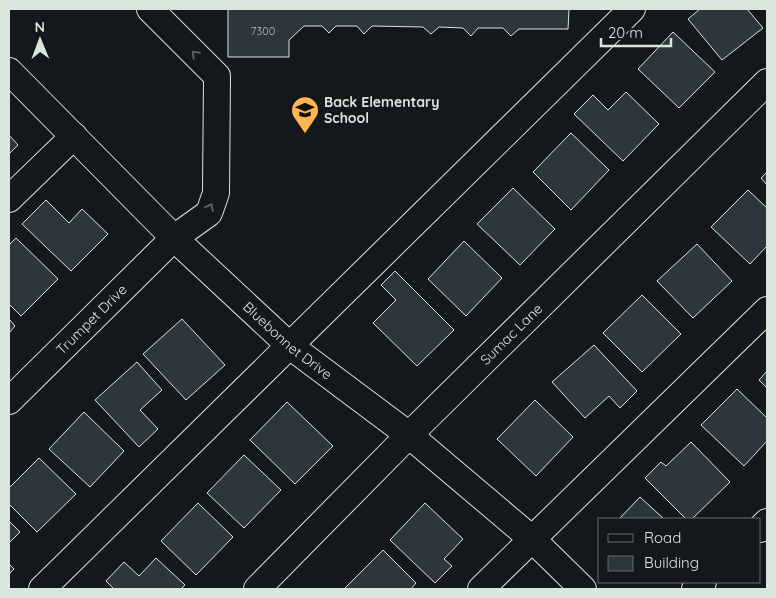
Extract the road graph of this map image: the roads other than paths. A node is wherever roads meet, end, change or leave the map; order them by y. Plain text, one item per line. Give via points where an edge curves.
1 (150, 9) edge
2 (632, 9) edge
3 (9, 71) edge
4 (767, 82) edge
5 (74, 136) junction
6 (9, 199) edge
7 (174, 238) junction
8 (767, 310) edge
9 (290, 346) junction
10 (9, 401) edge
11 (410, 435) junction
12 (532, 539) junction
13 (42, 589) edge
14 (257, 589) edge
15 (481, 589) edge
16 (582, 589) edge

7 -> 1 street, Trumpet Drive via 209,213 216,193 217,76
2 - 9 street
3 - 5 street, Bluebonnet Drive
4 - 11 street, Sumac Lane
5 - 6 street
5 - 7 street, Bluebonnet Drive
7 - 9 street, Bluebonnet Drive
7 - 10 street, Trumpet Drive
8 - 12 street
9 - 11 street, Bluebonnet Drive
9 - 13 street
11 - 12 street, Bluebonnet Drive
11 - 14 street, Sumac Lane
12 - 15 street
12 - 16 street, Bluebonnet Drive

